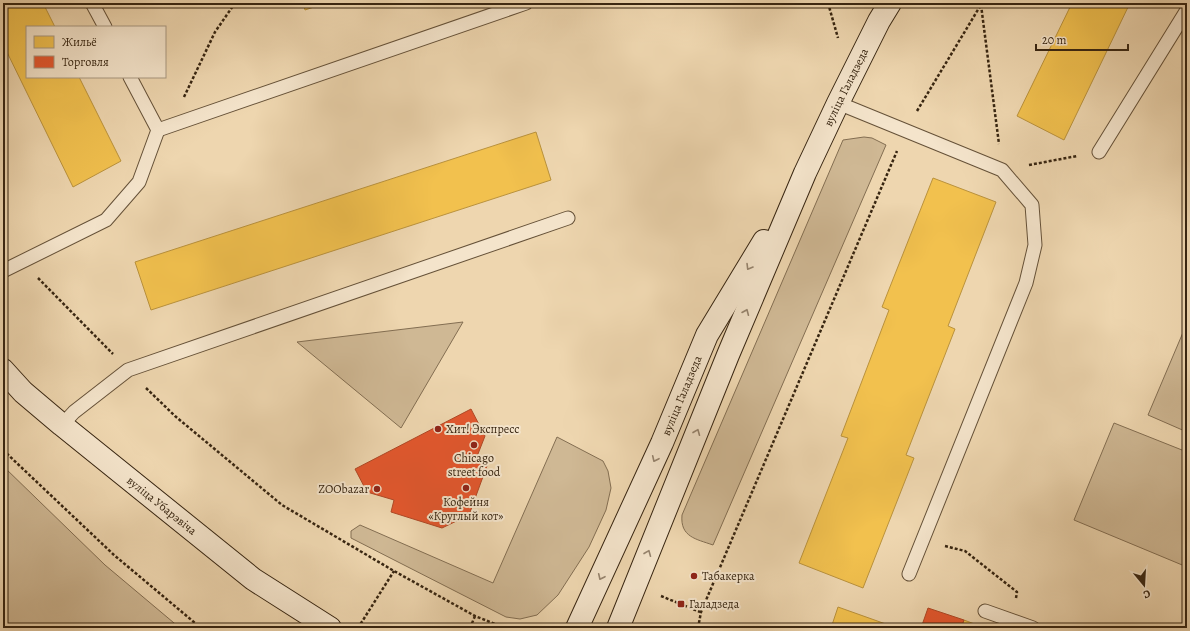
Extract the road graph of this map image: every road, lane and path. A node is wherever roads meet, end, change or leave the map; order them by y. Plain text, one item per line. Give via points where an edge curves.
1 (92, 3) edge
2 (235, 3) edge
3 (526, 3) edge
4 (828, 3) edge
5 (890, 3) edge
6 (981, 4) edge
7 (1187, 10) edge
8 (104, 26) edge
9 (838, 38) dead end
10 (131, 78) edge
11 (838, 103) junction
12 (164, 128) junction
13 (906, 130) junction
14 (1099, 152) joint
15 (1002, 170) junction
16 (805, 173) junction
17 (568, 218) dead end
18 (22, 261) junction
19 (3, 271) edge
20 (3, 370) edge
21 (128, 370) junction
22 (62, 425) junction
23 (3, 450) edge
24 (965, 551) dead end
25 (394, 571) junction
26 (909, 574) dead end
27 (1017, 592) dead end
28 (681, 604) dead end
29 (985, 611) dead end
30 (700, 612) junction
31 (475, 616) junction
32 (201, 628) edge
33 (330, 628) edge
34 (358, 628) edge
35 (470, 628) edge
36 (505, 628) edge
37 (577, 628) edge
38 (618, 628) edge
39 (698, 628) edge
40 (1033, 628) edge

1 - 8 lane
2 - 12 path via 215,32
3 - 12 lane
4 - 9 path
5 - 11 main road, вуліца Галадзеда
6 - 13 path
6 - 15 path
7 - 14 lane
10 - 12 lane
11 - 13 lane
11 - 16 main road, вуліца Галадзеда
12 - 18 lane via 139,182 106,220
13 - 15 lane
13 - 30 path
14 - 15 path
15 - 26 lane via 1032,205 1035,245 1026,283
16 -> 37 main road, вуліца Галадзеда via 707,335 662,443
38 -> 16 main road, вуліца Галадзеда via 728,355
17 - 21 lane
18 - 19 lane
18 - 21 path
20 - 22 main road, вуліца Убарэвіча via 23,392
21 - 22 lane via 74,412
21 - 25 path via 175,416 282,504
22 - 33 main road, вуліца Убарэвіча via 252,579
23 - 32 path via 114,555
24 - 27 path
25 - 31 path
25 - 34 path
28 - 30 path
29 - 40 lane
30 - 39 path
31 - 35 path
31 - 36 path

